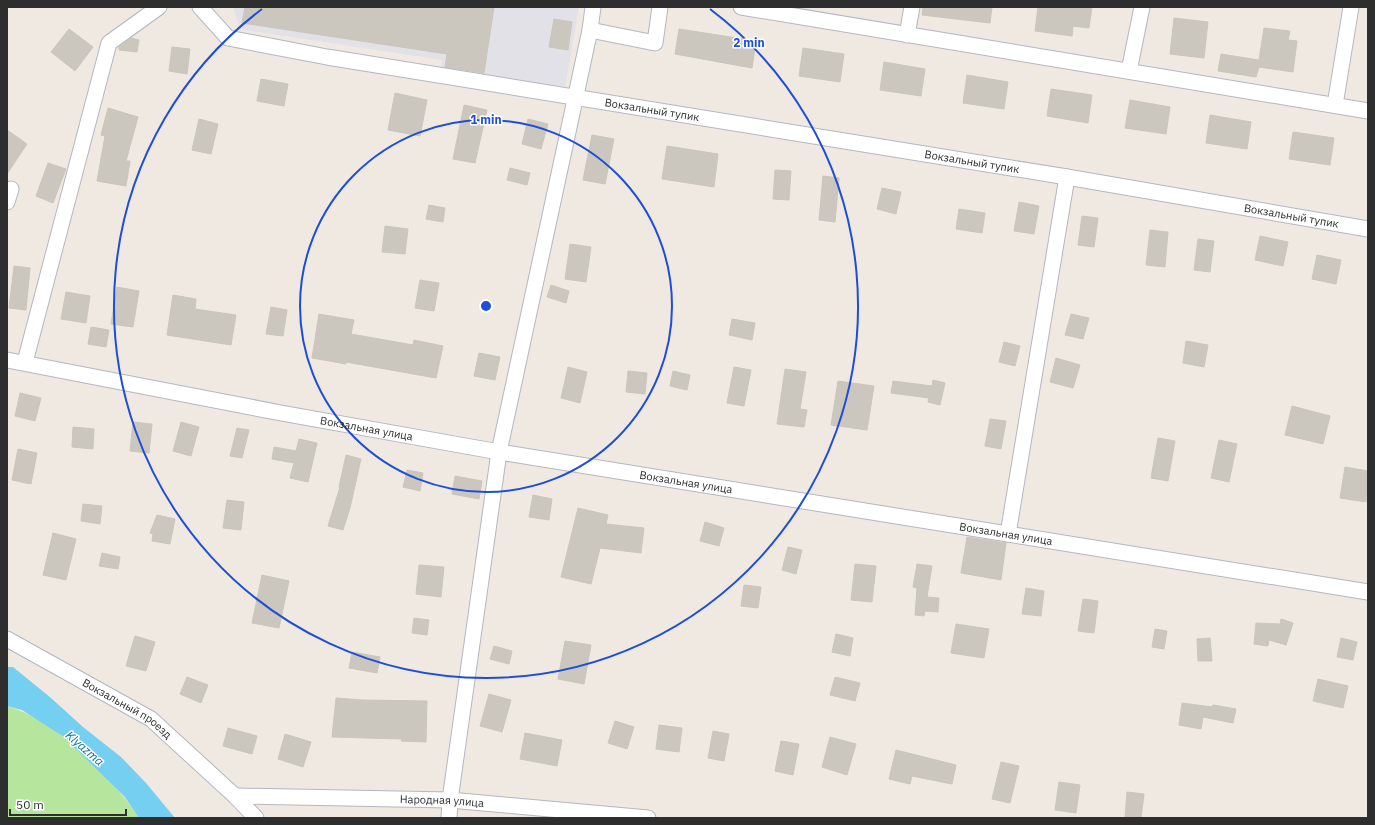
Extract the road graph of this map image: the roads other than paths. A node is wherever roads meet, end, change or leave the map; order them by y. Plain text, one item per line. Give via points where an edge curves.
1 (200, 7) edge
2 (593, 7) edge
3 (660, 7) edge
4 (741, 7) edge
5 (912, 7) edge
6 (1142, 7) edge
7 (1351, 7) edge
8 (157, 9) edge
9 (590, 30) junction
10 (907, 35) junction
11 (1129, 71) junction
12 (574, 98) junction
13 (1335, 105) junction
14 (1368, 111) edge
15 (1067, 177) junction
16 (1368, 229) edge
17 (7, 360) edge
18 (25, 362) junction
19 (499, 452) junction
20 (1008, 534) junction
21 (1368, 592) edge
22 (7, 639) edge
23 (235, 796) junction
24 (450, 800) junction
25 (256, 818) edge
26 (449, 818) edge
27 (648, 818) edge

1 - 12 street, Вокзальный тупик via 228,38
2 - 9 street
3 - 9 street via 655,43
4 - 10 street
5 - 10 street
6 - 11 street
7 - 13 street
8 - 18 street via 109,43
9 - 12 street
10 - 11 street
11 - 13 street
12 - 15 street, Вокзальный тупик
12 - 19 street
13 - 14 street
15 - 16 street, Вокзальный тупик
15 - 20 street
17 - 18 street, Вокзальная улица
18 - 19 street, Вокзальная улица via 281,413
19 - 20 street, Вокзальная улица
19 - 24 street
20 - 21 street, Вокзальная улица
22 - 23 street, Вокзальный проезд via 151,719
23 - 24 street, Народная улица
23 - 25 street, Вокзальный проезд
24 - 26 street
24 - 27 street, Народная улица

